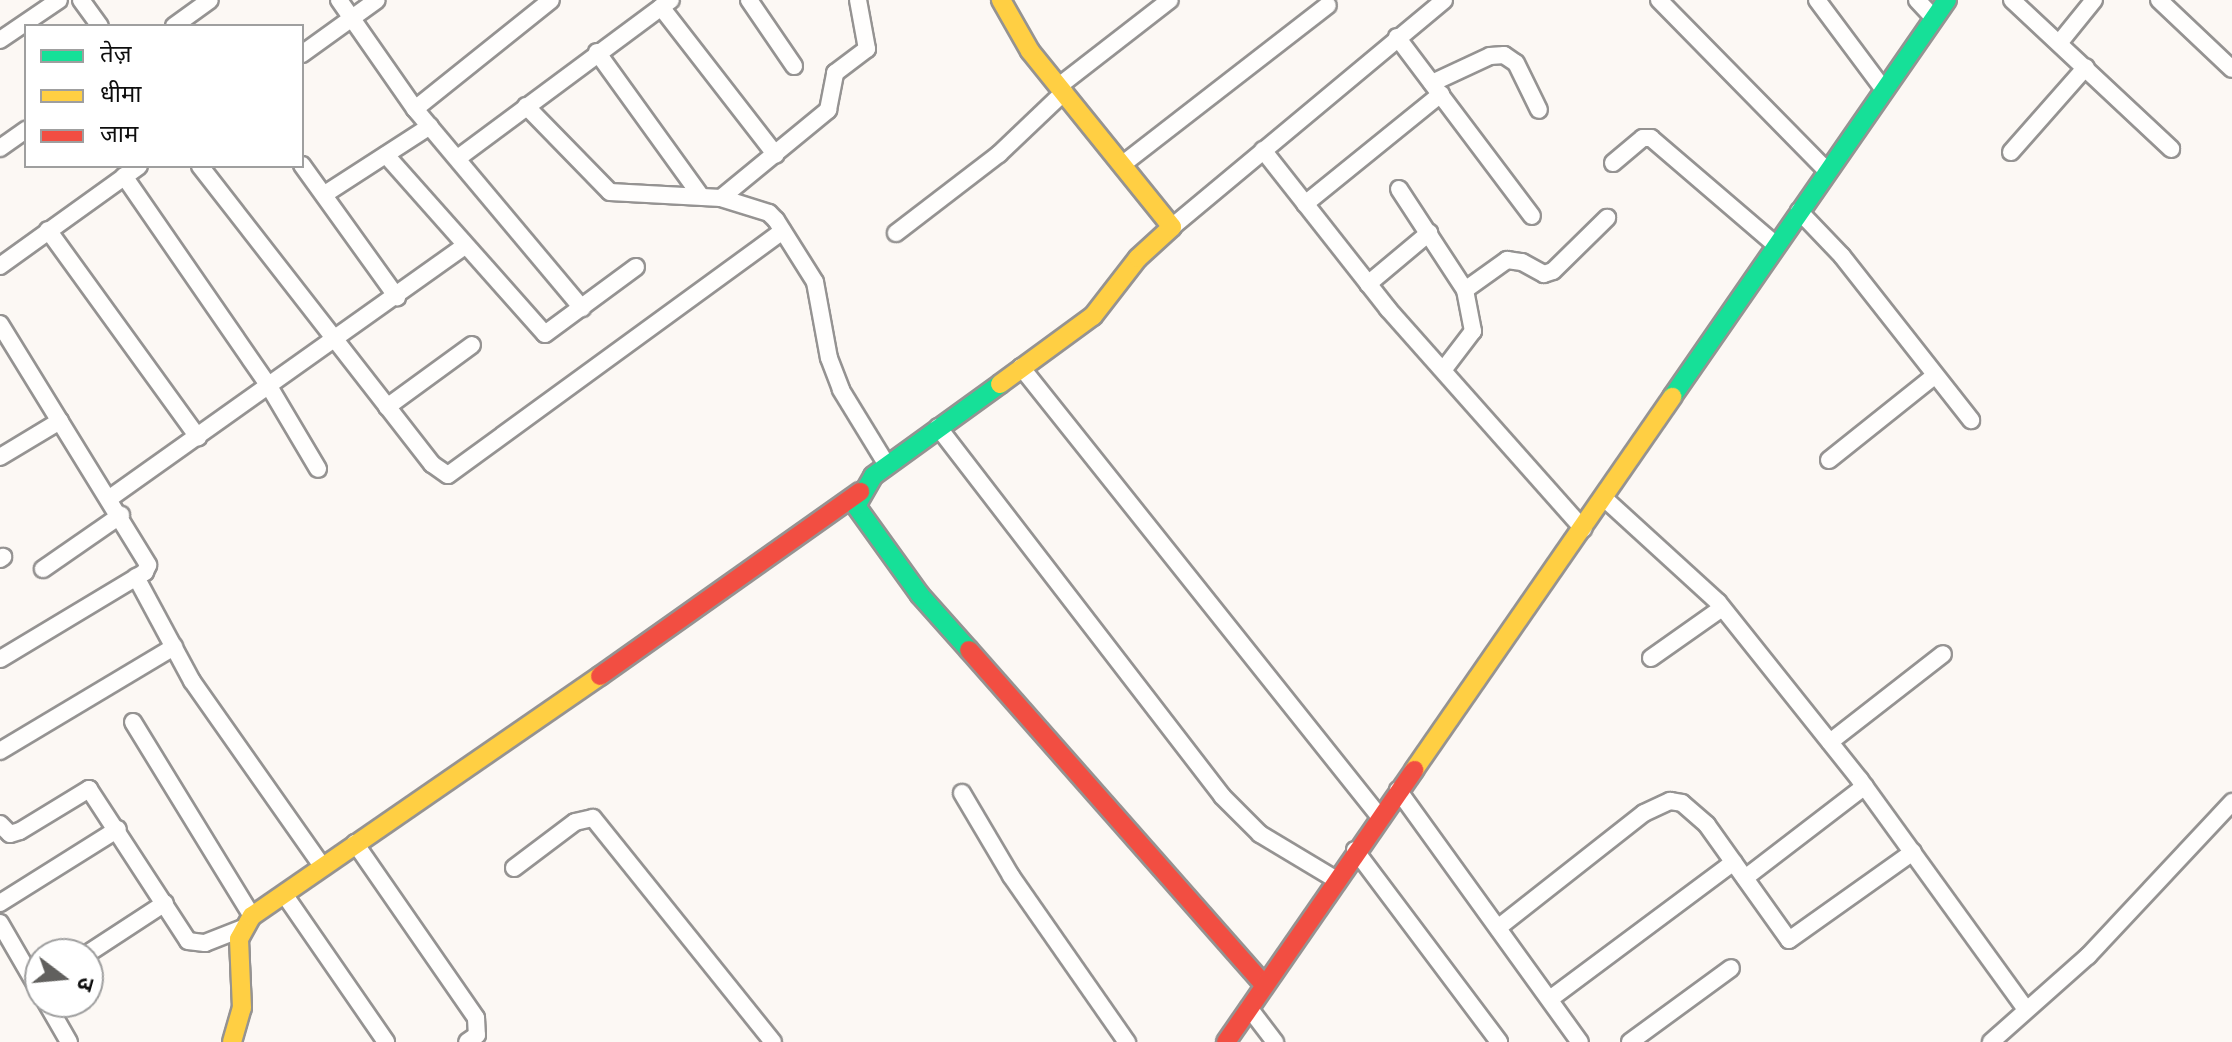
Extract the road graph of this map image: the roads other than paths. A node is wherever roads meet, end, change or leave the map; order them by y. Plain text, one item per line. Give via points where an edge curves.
1 (59, 0) edge
2 (81, 0) edge
3 (210, 0) edge
4 (339, 0) edge
5 (377, 0) edge
6 (551, 0) edge
7 (749, 0) edge
8 (858, 0) edge
9 (1001, 0) edge
10 (1170, 0) edge
11 (1444, 0) edge
12 (1817, 0) edge
13 (1917, 0) edge
14 (1947, 0) edge
15 (2012, 0) edge
16 (2094, 0) edge
17 (2159, 0) edge
18 (1663, 1) edge
19 (666, 4) edge
20 (1328, 5) dead end
21 (1419, 7) edge
22 (352, 18) junction
23 (1934, 18) junction
24 (99, 24) edge
25 (177, 24) edge
26 (1397, 37) junction
27 (0, 40) edge
28 (2060, 42) junction
29 (597, 52) junction
30 (304, 53) edge
31 (794, 66) dead end
32 (2086, 67) junction
33 (2232, 69) edge
34 (1061, 89) junction
35 (1436, 89) junction
36 (1884, 90) junction
37 (526, 106) junction
38 (415, 109) junction
39 (1539, 110) dead end
40 (430, 126) junction
41 (24, 131) edge
42 (0, 148) edge
43 (2171, 149) dead end
44 (1263, 150) junction
45 (2011, 152) dead end
46 (386, 155) junction
47 (776, 155) junction
48 (458, 158) junction
49 (1613, 163) dead end
50 (1123, 164) junction
51 (136, 168) edge
52 (202, 168) edge
53 (304, 168) edge
54 (1827, 171) junction
55 (124, 176) junction
56 (1399, 189) dead end
57 (325, 194) junction
58 (701, 196) junction
59 (721, 198) junction
60 (1305, 204) junction
61 (1799, 211) junction
62 (1532, 216) dead end
63 (1607, 218) dead end
64 (1172, 227) junction
65 (48, 230) junction
66 (783, 231) junction
67 (896, 233) dead end
68 (1429, 233) junction
69 (1776, 245) junction
70 (465, 246) junction
71 (0, 266) edge
72 (636, 267) dead end
73 (1368, 284) junction
74 (1465, 290) junction
75 (397, 297) junction
76 (582, 308) junction
77 (0, 324) edge
78 (334, 339) junction
79 (472, 345) dead end
80 (1021, 367) junction
81 (1444, 369) junction
82 (1933, 377) junction
83 (270, 388) junction
84 (387, 407) junction
85 (1971, 420) dead end
86 (60, 421) junction
87 (938, 427) junction
88 (198, 437) junction
89 (0, 457) edge
90 (1829, 460) dead end
91 (887, 465) junction
92 (318, 469) dead end
93 (860, 492) junction
94 (110, 498) junction
95 (1604, 498) junction
96 (121, 515) junction
97 (1583, 529) junction
98 (43, 569) dead end
99 (136, 577) junction
100 (1722, 608) junction
101 (174, 647) junction
102 (1943, 654) dead end
103 (1651, 658) dead end
104 (0, 659) edge
105 (133, 722) dead end
106 (1830, 742) junction
107 (0, 751) edge
108 (1865, 786) junction
109 (1398, 790) junction
110 (962, 793) dead end
111 (2232, 802) edge
112 (1379, 816) junction
113 (0, 824) edge
114 (118, 829) junction
115 (355, 843) junction
116 (1355, 850) junction
117 (1913, 852) junction
118 (1734, 862) junction
119 (322, 866) junction
120 (514, 868) dead end
121 (1745, 878) junction
122 (1335, 879) junction
123 (284, 894) junction
124 (0, 903) edge
125 (165, 903) junction
126 (248, 922) junction
127 (0, 923) edge
128 (1499, 927) junction
129 (104, 943) edge
130 (24, 963) edge
131 (1731, 968) dead end
132 (1264, 985) junction
133 (1550, 999) junction
134 (1249, 1008) junction
135 (2026, 1009) junction
136 (55, 1018) edge
137 (1573, 1040) edge
138 (69, 1042) edge
139 (232, 1042) edge
140 (386, 1042) edge
141 (467, 1042) edge
142 (773, 1042) edge
143 (1127, 1042) edge
144 (1226, 1042) edge
145 (1275, 1042) edge
146 (1499, 1042) edge
147 (1630, 1042) edge
148 (1991, 1042) edge

1 - 27 street
2 - 24 street
3 - 25 street
4 - 22 street
5 - 22 street
6 - 38 street
7 - 31 street
8 - 47 street via 867,49 835,73 828,110
9 - 34 street via 1019,36
10 - 34 street
11 - 21 street
12 - 36 street
13 - 23 street
14 - 23 street
15 - 28 street
16 - 28 street
17 - 33 street
18 - 54 street
19 - 29 street
19 - 47 street
20 - 50 street
21 - 26 street
22 - 30 street
22 - 38 street
23 - 36 street
26 - 35 street
26 - 44 street
28 - 32 street
29 - 37 street
29 - 58 street
32 - 43 street
32 - 45 street
34 - 50 street
34 - 67 street via 999,154
35 - 39 street via 1490,56 1504,55 1516,63
35 - 60 street
35 - 62 street
36 - 54 street
37 - 48 street
37 - 58 street via 610,192
38 - 40 street
40 - 46 street
40 - 48 street
41 - 42 street
44 - 60 street
44 - 64 street
46 - 57 street
46 - 70 street
47 - 59 street
48 - 76 street
49 - 69 street via 1651,138
50 - 64 street
51 - 55 street
52 - 78 street
53 - 57 street
54 - 61 street
55 - 65 street
55 - 83 street
56 - 68 street
57 - 75 street
58 - 59 street
59 - 66 street via 769,213
60 - 73 street
61 - 69 street
61 - 82 street via 1842,256
63 - 74 street via 1553,271 1544,274 1507,260
64 - 80 street via 1138,258 1093,316
65 - 71 street
65 - 88 street
66 - 84 street via 448,475 432,464
66 - 91 street via 815,282 829,358 841,390
68 - 73 street
68 - 74 street
69 - 95 street
70 - 75 street
70 - 76 street via 545,334
72 - 76 street
73 - 81 street
74 - 81 street via 1473,331
75 - 78 street
77 - 86 street
78 - 83 street
78 - 84 street
79 - 84 street
80 - 87 street
80 - 112 street
81 - 97 street
82 - 85 street
82 - 90 street
83 - 88 street
83 - 92 street
86 - 89 street
86 - 94 street
87 - 91 street
87 - 122 street via 1222,796 1260,834
88 - 94 street
91 - 93 street
93 - 115 street
93 - 132 street via 860,515 920,595
94 - 96 street
95 - 97 street
95 - 100 street
96 - 98 street
96 - 99 street via 147,557 145,572
97 - 109 street
99 - 101 street
99 - 104 street
100 - 103 street
100 - 106 street
101 - 107 street
101 - 119 street
102 - 106 street
105 - 126 street
106 - 108 street
108 - 117 street
108 - 121 street
109 - 112 street
109 - 128 street
110 - 143 street via 1011,876
111 - 135 street via 2088,956
112 - 116 street
113 - 114 street via 10,834 20,831 89,789
114 - 124 street
114 - 125 street
115 - 119 street
115 - 141 street via 476,1018 477,1035
116 - 122 street
116 - 146 street
117 - 121 street via 1795,939 1778,929
117 - 135 street
118 - 121 street
118 - 128 street via 1694,811 1682,803 1658,804
118 - 133 street
119 - 123 street
120 - 142 street via 575,822 593,818
122 - 132 street
123 - 126 street
123 - 140 street
125 - 126 street via 195,945
125 - 129 street
126 - 139 street via 238,948 242,1008
127 - 130 street
128 - 133 street
131 - 147 street
132 - 134 street
133 - 137 street
134 - 144 street
134 - 145 street
135 - 148 street
136 - 138 street

